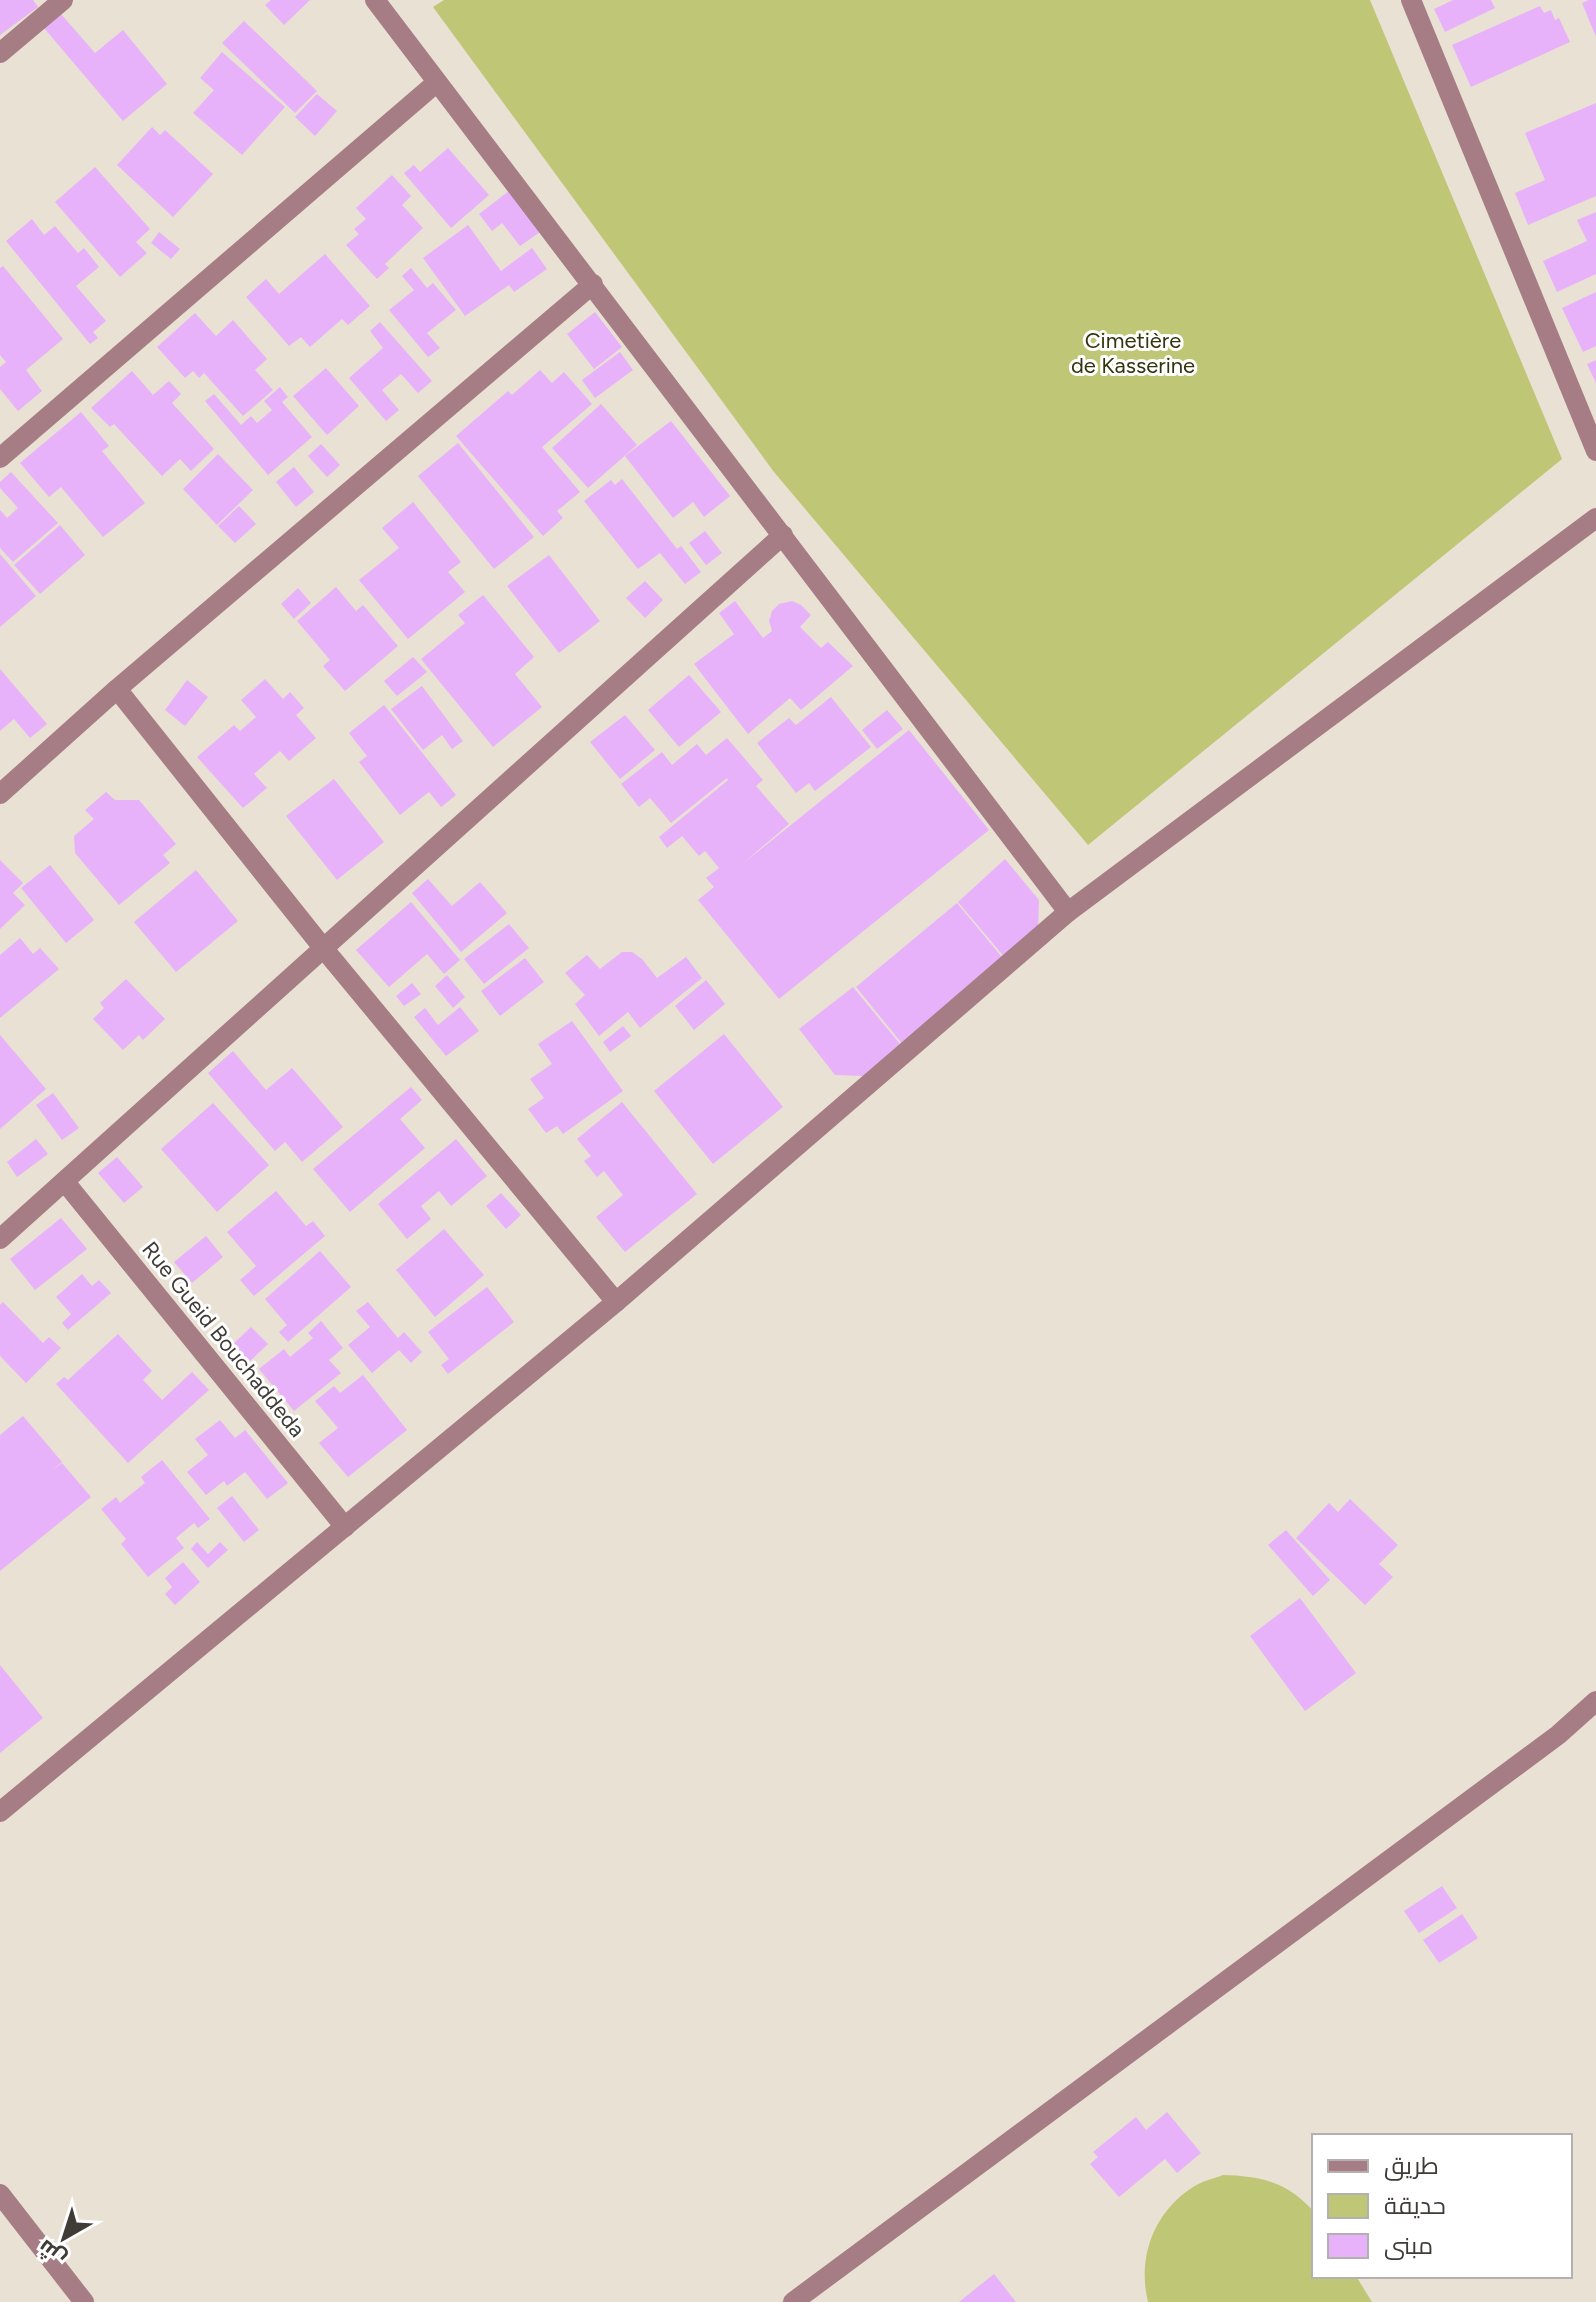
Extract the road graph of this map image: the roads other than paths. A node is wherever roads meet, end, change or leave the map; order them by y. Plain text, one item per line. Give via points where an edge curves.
1 (63, 0) edge
2 (375, 0) edge
3 (1411, 0) edge
4 (0, 53) edge
5 (436, 83) junction
6 (593, 284) junction
7 (1596, 451) edge
8 (0, 458) edge
9 (1596, 518) edge
10 (783, 535) junction
11 (117, 689) junction
12 (0, 794) edge
13 (1068, 912) junction
14 (324, 949) junction
15 (65, 1182) junction
16 (0, 1239) edge
17 (616, 1302) junction
18 (345, 1527) junction
19 (1596, 1701) edge
20 (0, 1812) edge
21 (0, 2194) edge
22 (84, 2302) edge
23 (793, 2302) edge

1 - 4 street
2 - 5 street
3 - 7 street
5 - 6 street
5 - 8 street
6 - 10 street
6 - 11 street
9 - 13 street
10 - 13 street
10 - 14 street
11 - 12 street
11 - 14 street
13 - 17 street
14 - 15 street
14 - 17 street
15 - 16 street
15 - 18 street, Rue Gueid Bouchaddeda
17 - 18 street
18 - 20 street
19 - 23 street via 1558,1735
21 - 22 street

